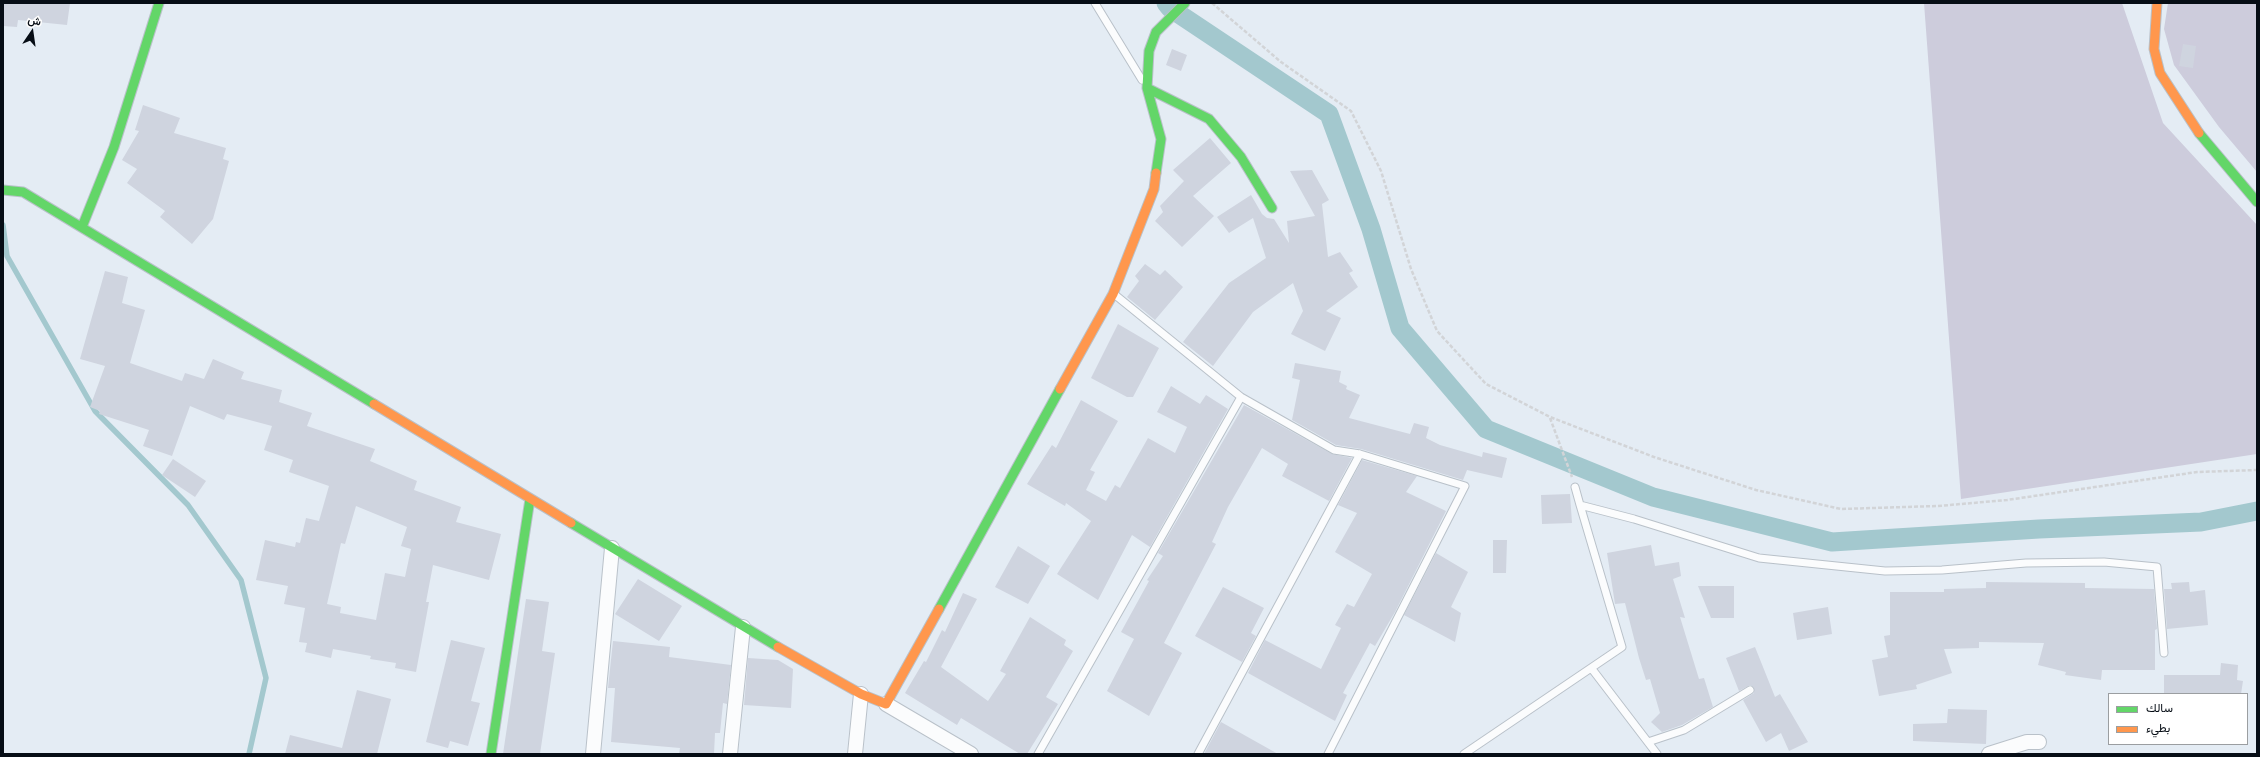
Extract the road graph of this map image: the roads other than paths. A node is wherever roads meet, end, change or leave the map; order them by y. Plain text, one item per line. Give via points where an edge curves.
1 (159, 3) edge
2 (1095, 3) edge
3 (1185, 3) edge
4 (2157, 3) edge
5 (1147, 88) junction
6 (3, 190) edge
7 (2257, 202) edge
8 (1272, 208) dead end
9 (82, 227) junction
10 (1113, 294) junction
11 (1241, 397) junction
12 (1360, 454) junction
13 (1575, 487) road end
14 (530, 499) junction
15 (1580, 505) junction
16 (612, 548) junction
17 (742, 627) junction
18 (2164, 653) dead end
19 (1592, 669) junction
20 (1750, 690) dead end
21 (861, 694) junction
22 (886, 704) junction
23 (1648, 742) junction
24 (2039, 742) dead end
25 (491, 754) edge
26 (593, 754) edge
27 (730, 754) edge
28 (855, 754) edge
29 (971, 754) edge
30 (1038, 754) edge
31 (1198, 754) edge
32 (1328, 754) edge
33 (1464, 754) edge
34 (1657, 754) edge
35 (1989, 754) edge

1 - 9 street via 114,147
2 - 5 lane
3 - 5 street via 1156,32 1149,51
4 - 7 street via 2154,49 2160,73 2192,124
5 - 8 street via 1209,119 1241,158
5 - 10 street via 1161,139 1154,189
6 - 9 street via 23,192
9 - 14 street
10 - 11 lane
10 - 22 street
11 - 12 lane via 1334,450
11 - 30 lane
12 - 31 lane
12 - 32 lane via 1465,486
13 - 15 lane
14 - 16 street
14 - 25 street
15 - 18 lane via 1759,558 1885,571 1942,570 2026,563 2096,562 2157,567
15 - 19 lane via 1622,647
16 - 17 street
16 - 26 street
17 - 21 street
17 - 27 street
19 - 23 lane
19 - 33 lane
20 - 23 lane via 1684,730
21 - 22 street
21 - 28 street
22 - 29 street
23 - 34 lane
24 - 35 street via 2027,742

